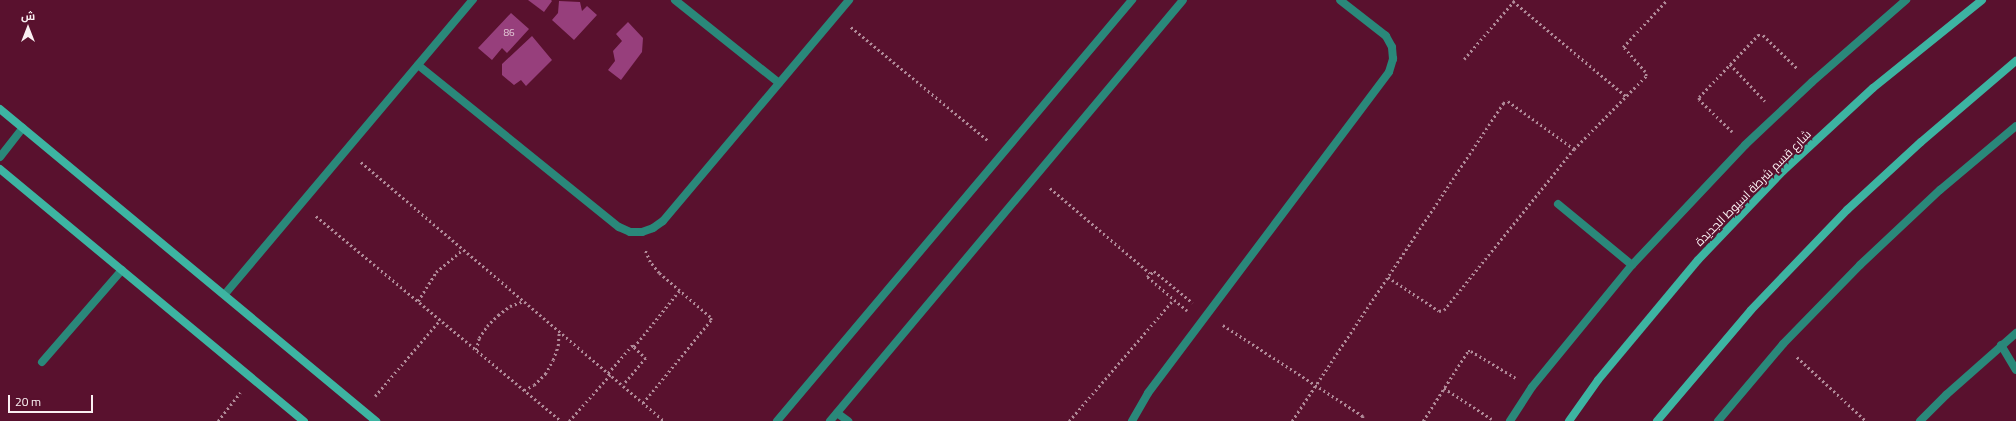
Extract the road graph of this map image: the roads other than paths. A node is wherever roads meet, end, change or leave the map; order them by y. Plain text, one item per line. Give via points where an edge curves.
1 (473, 0) edge
2 (675, 0) edge
3 (849, 0) edge
4 (1132, 0) edge
5 (1183, 0) edge
6 (1340, 0) edge
7 (1906, 0) edge
8 (1982, 0) edge
9 (2016, 61) edge
10 (418, 65) junction
11 (779, 83) junction
12 (0, 109) edge
13 (2016, 126) edge
14 (23, 128) junction
15 (0, 157) edge
16 (0, 169) edge
17 (1558, 204) dead end
18 (1632, 265) junction
19 (122, 270) junction
20 (225, 294) junction
21 (2016, 333) edge
22 (2002, 345) junction
23 (42, 362) dead end
24 (2016, 370) edge
25 (838, 413) junction
26 (304, 421) edge
27 (376, 421) edge
28 (777, 421) edge
29 (830, 421) edge
30 (848, 421) edge
31 (1132, 421) edge
32 (1510, 421) edge
33 (1569, 421) edge
34 (1657, 421) edge
35 (1718, 421) edge
36 (1920, 421) edge

1 - 10 street
2 - 11 street
3 - 11 street
4 - 28 street
5 - 25 street
6 - 31 street via 1386,36 1392,47 1393,59 1389,72 1148,393
7 - 18 street via 1778,114
8 - 33 main road, شارع قسم شرطة اسيوط الجديدة via 1873,88 1783,171 1698,260 1598,380
9 - 34 main road via 1921,142 1847,210 1750,310
10 - 11 street via 619,227 630,232 642,232 663,221
10 - 20 street
12 - 14 main road
13 - 35 street via 1940,190 1866,260 1783,344
14 - 15 street
14 - 20 main road
16 - 19 main road
17 - 18 street
18 - 32 street via 1532,387
19 - 23 street
19 - 26 main road
20 - 27 main road
21 - 22 street
22 - 24 street
22 - 36 street
25 - 29 street
25 - 30 street

